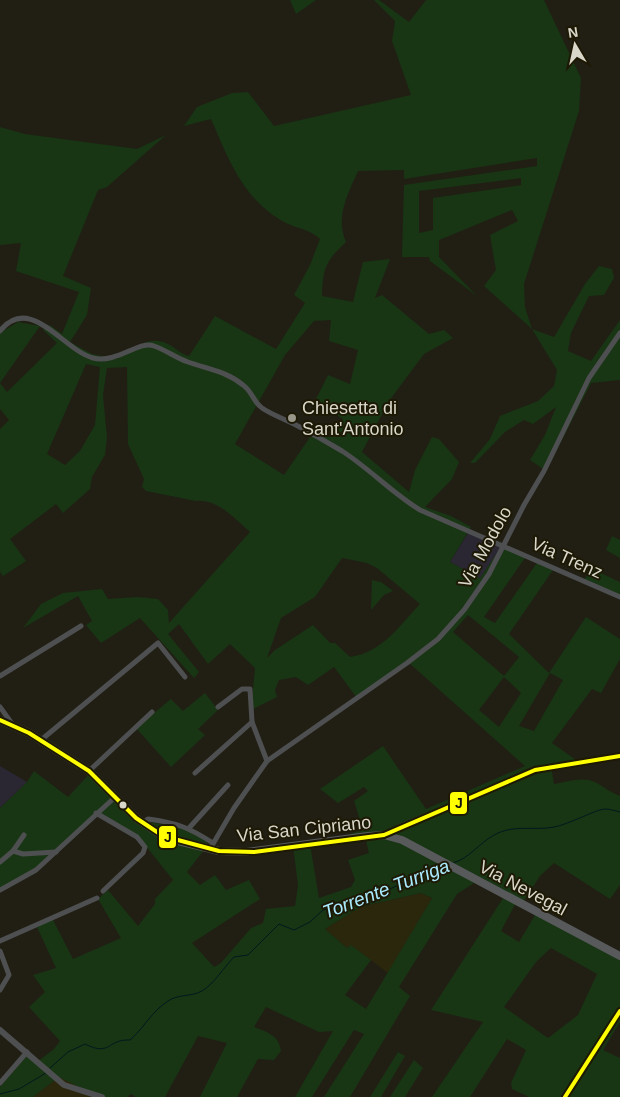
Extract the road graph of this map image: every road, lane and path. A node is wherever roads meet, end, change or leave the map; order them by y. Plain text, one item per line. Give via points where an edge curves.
1 (0, 330) edge
2 (620, 333) edge
3 (503, 544) junction
4 (620, 597) edge
5 (81, 626) dead end
6 (0, 676) edge
7 (185, 677) dead end
8 (0, 707) edge
9 (218, 707) dead end
10 (152, 712) dead end
11 (0, 720) edge
12 (252, 722) junction
13 (13, 725) junction
14 (41, 740) junction
15 (620, 756) edge
16 (267, 761) junction
17 (90, 771) junction
18 (195, 773) dead end
19 (228, 785) dead end
20 (114, 798) junction
21 (96, 813) junction
22 (143, 823) junction
23 (189, 828) junction
24 (24, 835) dead end
25 (384, 835) junction
26 (212, 846) junction
27 (13, 851) junction
28 (56, 852) junction
29 (0, 862) edge
30 (0, 890) edge
31 (103, 891) dead end
32 (97, 898) dead end
33 (0, 942) edge
34 (0, 951) edge
35 (620, 956) edge
36 (0, 990) edge
37 (620, 1011) edge
38 (0, 1030) edge
39 (27, 1052) junction
40 (0, 1083) edge
41 (102, 1097) edge
42 (566, 1097) edge

1 - 3 street, Via Trenz via 12,320 26,318 40,322 93,358 110,359 142,345 152,345 188,362 219,370 246,386 261,407 372,471 420,510
2 - 3 street, Via Modolo via 589,378 544,471
3 - 4 street, Via Trenz
3 - 16 street, Via Modolo via 476,595 438,639
5 - 6 street
7 - 14 street via 158,643
8 - 13 street, Via San Cipriano
9 - 12 street via 242,689 249,688
10 - 17 street
11 - 13 main road, Via San Cipriano
12 - 16 street
12 - 18 street
13 - 14 main road, Via San Cipriano
14 - 17 main road, Via San Cipriano
15 - 25 street via 535,770 403,824
16 - 26 street, Via Modolo
17 - 20 main road, Via San Cipriano
19 - 23 street
20 - 21 street
20 - 22 main road, Via San Cipriano
21 - 28 street
21 - 31 street via 128,831 145,847 143,853
22 - 23 street, Via San Cipriano via 148,819
22 - 26 main road, Via San Cipriano via 170,839
23 - 26 street, Via San Cipriano
24 - 27 street
25 - 26 main road, Via San Cipriano via 254,852
25 - 35 main road, Via Nevegal via 402,840
27 - 28 street via 23,854
27 - 29 street
28 - 30 street via 33,872
32 - 33 street
34 - 36 street via 9,975
37 - 42 street
38 - 39 street
39 - 40 street
39 - 41 street via 64,1085

